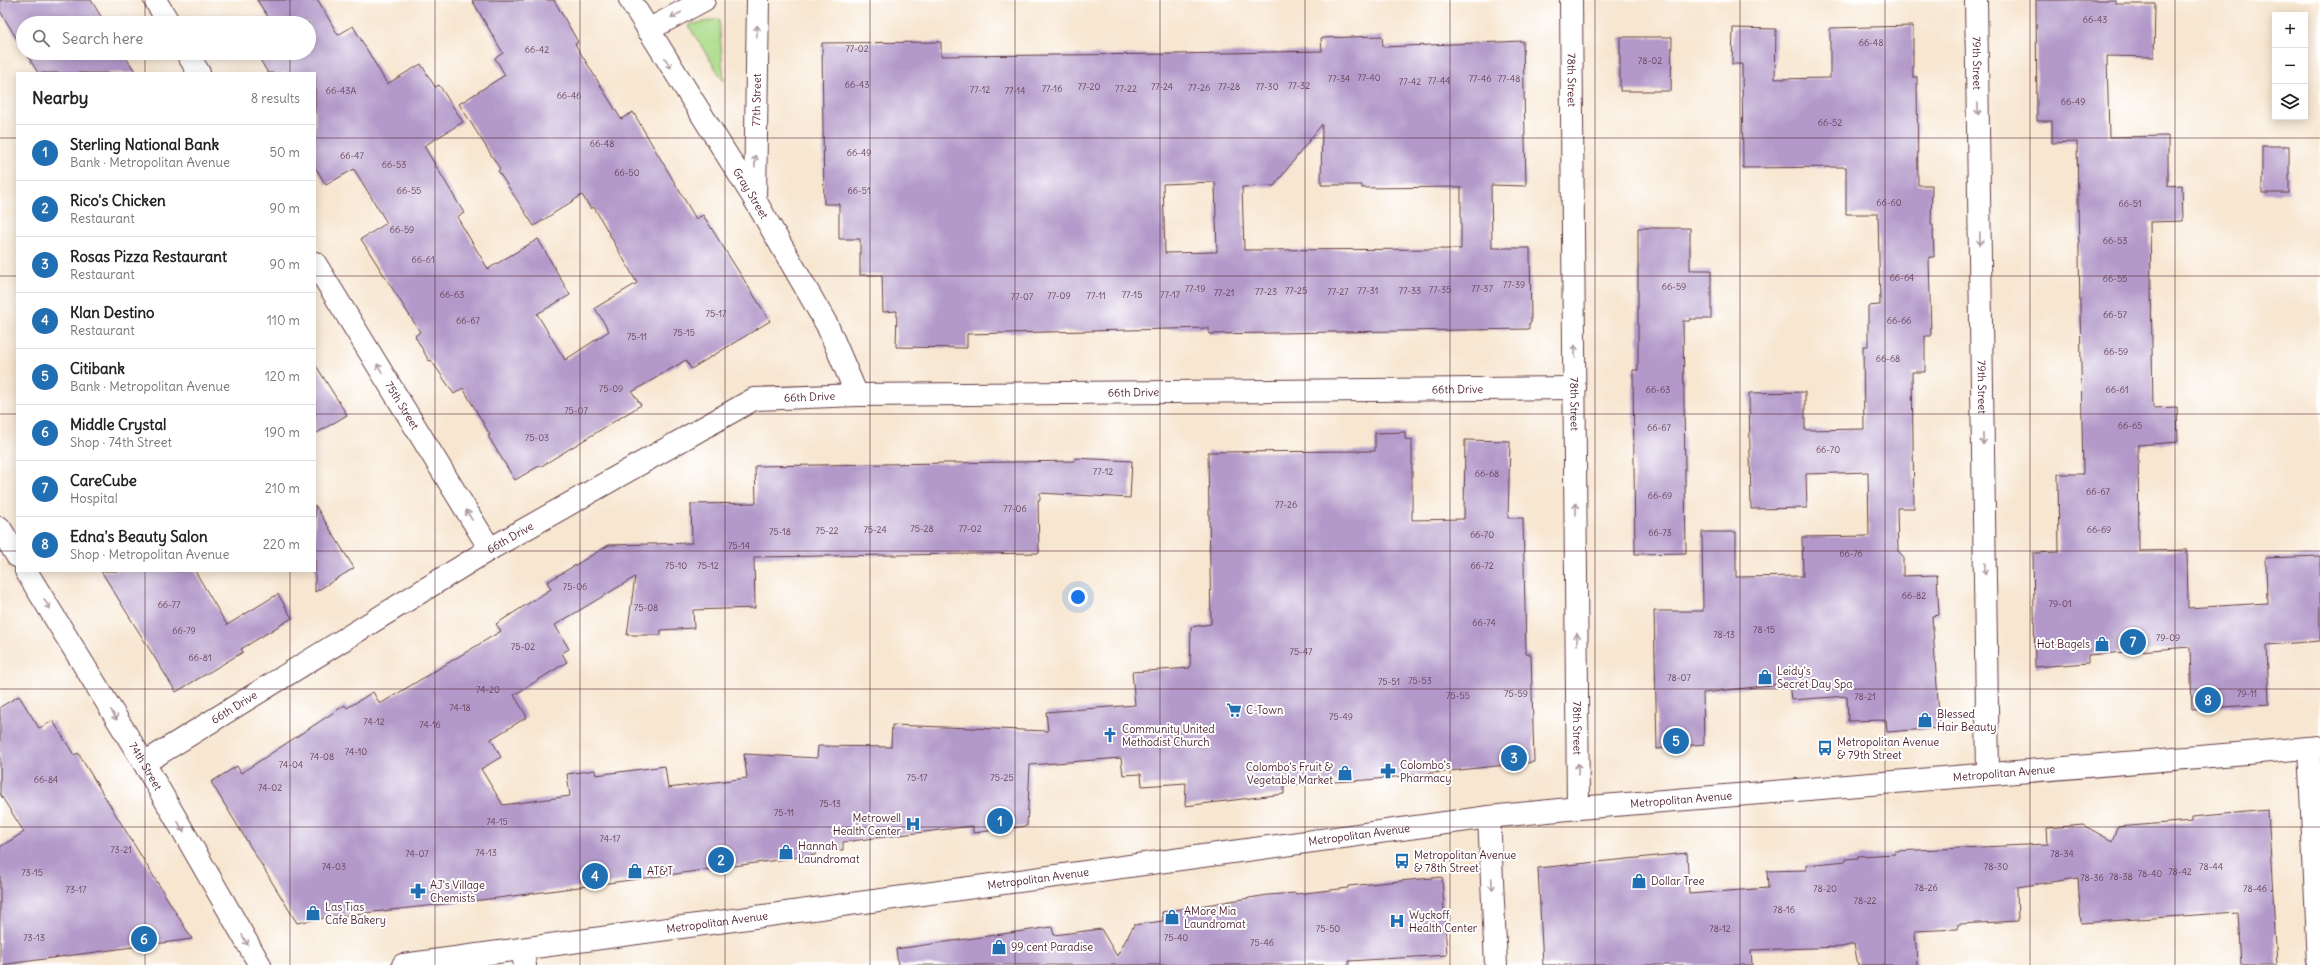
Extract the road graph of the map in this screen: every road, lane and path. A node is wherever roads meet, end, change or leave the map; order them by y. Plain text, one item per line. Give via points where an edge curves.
1 (155, 0) edge
2 (630, 0) edge
3 (704, 0) edge
4 (758, 0) edge
5 (1571, 0) edge
6 (1976, 0) edge
7 (165, 16) edge
8 (648, 30) junction
9 (191, 60) edge
10 (198, 72) edge
11 (755, 200) junction
12 (316, 265) edge
13 (1575, 388) junction
14 (857, 395) junction
15 (0, 528) edge
16 (490, 549) junction
17 (16, 554) edge
18 (27, 572) edge
19 (2314, 748) edge
20 (144, 763) junction
21 (1988, 774) junction
22 (1578, 808) junction
23 (1489, 818) junction
24 (524, 957) edge
25 (260, 965) edge
26 (403, 965) edge
27 (1496, 965) edge
28 (2319, 965) edge

1 - 7 street
2 - 8 street, Gray Street
3 -> 8 street
11 -> 4 street, 77th Street
13 -> 5 street, 78th Street
6 -> 21 street, 79th Street
8 -> 11 street, Gray Street
9 - 10 street
11 - 14 street, Gray Street via 827,326
16 -> 12 street, 75th Street
13 - 14 street, 66th Drive
22 -> 13 street, 78th Street
14 - 16 street, 66th Drive via 754,400
15 - 17 street
16 - 20 street, 66th Drive
18 -> 20 street, 74th Street
19 - 21 street, Metropolitan Avenue
19 - 28 street
20 -> 25 street, 74th Street
21 - 22 street, Metropolitan Avenue
22 - 23 street, Metropolitan Avenue
23 - 24 street, Metropolitan Avenue
23 -> 27 street
24 - 26 street, Metropolitan Avenue

